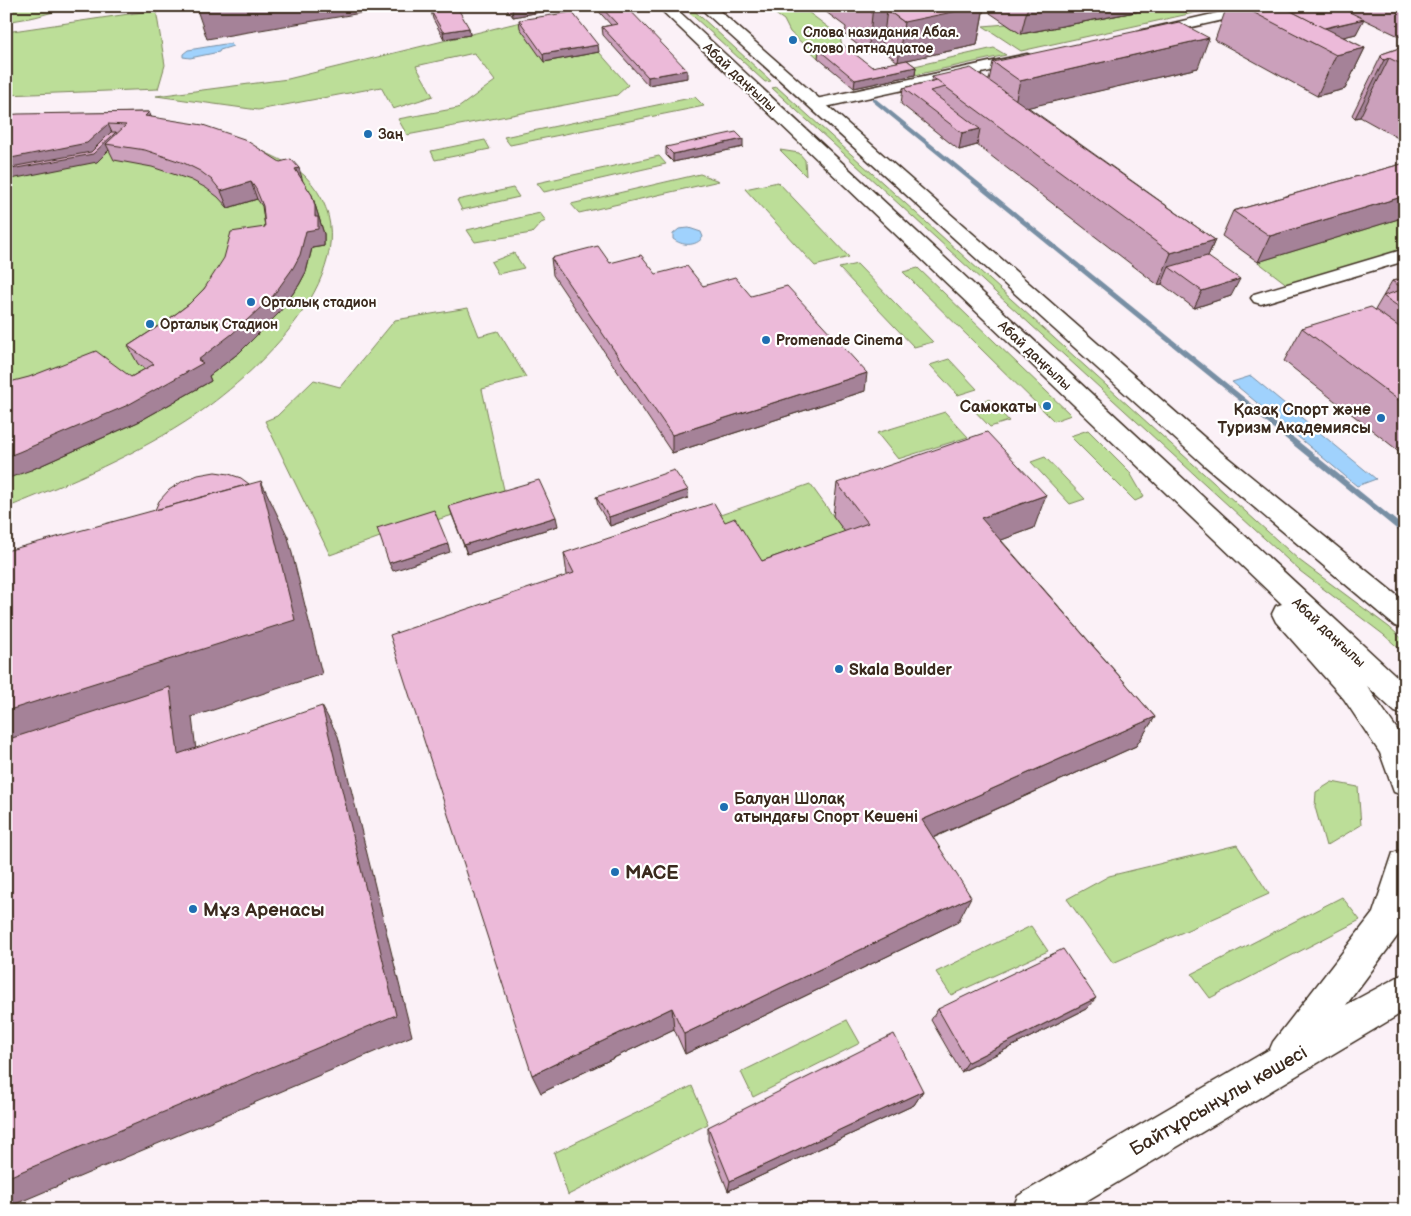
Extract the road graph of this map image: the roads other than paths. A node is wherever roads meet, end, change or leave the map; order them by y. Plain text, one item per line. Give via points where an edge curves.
1 (664, 6) edge
2 (705, 6) edge
3 (1268, 6) edge
4 (1135, 36) edge
5 (1040, 56) edge
6 (816, 104) junction
7 (1405, 254) edge
8 (1261, 298) dead end
9 (1164, 476) junction
10 (1405, 618) edge
11 (1405, 703) edge
12 (1405, 782) edge
13 (1405, 864) edge
14 (1405, 991) edge
15 (1279, 1064) junction
16 (1032, 1210) edge

1 - 9 main road, Абай даңғылы
2 - 6 main road, Абай даңғылы
3 - 4 main road
5 - 6 main road
6 - 10 main road, Абай даңғылы via 1213,459
7 - 8 main road
9 - 11 main road, Абай даңғылы
9 - 12 main road via 1354,690 1393,748
13 - 15 main road via 1387,922
14 - 15 main road, Байтұрсынұлы көшесі
15 - 16 main road, Байтұрсынұлы көшесі

